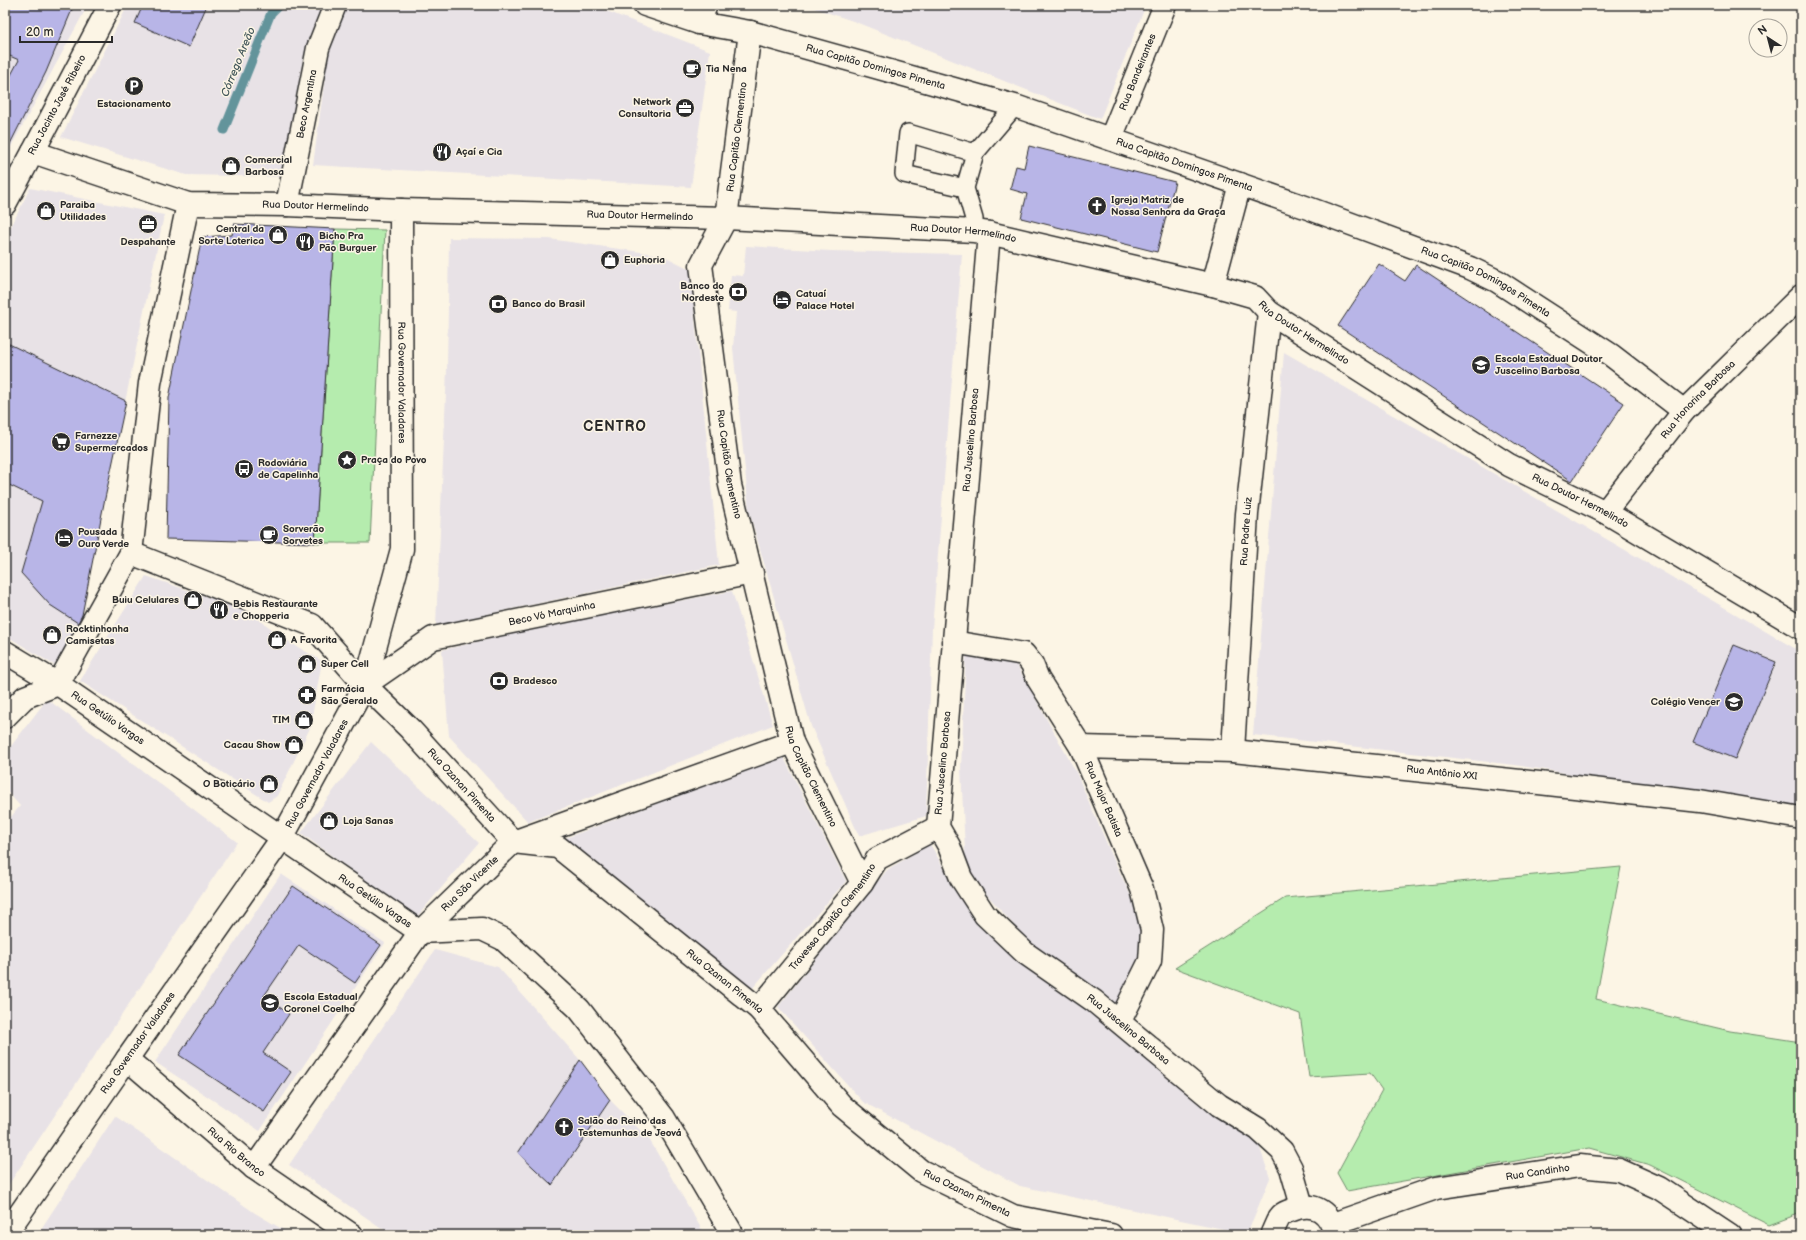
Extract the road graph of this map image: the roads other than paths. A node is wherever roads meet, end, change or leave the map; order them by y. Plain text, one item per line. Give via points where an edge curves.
1 (110, 5) edge
2 (335, 5) edge
3 (645, 5) edge
4 (1165, 5) edge
5 (702, 14) edge
6 (750, 32) junction
7 (1015, 106) junction
8 (1111, 138) junction
9 (33, 152) junction
10 (975, 153) junction
11 (1240, 184) junction
12 (965, 188) junction
13 (5, 204) edge
14 (188, 204) junction
15 (287, 205) junction
16 (401, 210) junction
17 (726, 218) junction
18 (982, 232) junction
19 (1213, 284) junction
20 (1801, 296) edge
21 (1269, 312) junction
22 (1684, 411) junction
23 (1606, 512) junction
24 (130, 553) junction
25 (752, 573) junction
26 (1801, 628) edge
27 (953, 642) junction
28 (5, 652) edge
29 (58, 684) junction
30 (365, 685) junction
31 (5, 717) edge
32 (792, 742) junction
33 (1080, 747) junction
34 (1233, 751) junction
35 (1801, 818) edge
36 (938, 827) junction
37 (282, 838) junction
38 (513, 842) junction
39 (862, 883) junction
40 (420, 932) junction
41 (759, 1009) junction
42 (1120, 1021) junction
43 (127, 1059) junction
44 (254, 1168) junction
45 (1302, 1206) junction
46 (1334, 1230) edge
47 (5, 1234) edge
48 (352, 1235) edge
49 (733, 1235) edge
50 (1111, 1235) edge
51 (1272, 1235) edge
52 (1730, 1235) edge

1 - 9 street, Rua Jacinto José Ribeiro
2 - 15 street, Beco Argentina via 318,48
3 - 5 street, Rua Capitão Domingos Pimenta
4 - 8 street, Rua Bandeirantes
5 - 6 street, Rua Capitão Domingos Pimenta
6 - 7 street, Rua Capitão Domingos Pimenta
6 - 17 street, Rua Capitão Clementino
7 - 8 street, Rua Capitão Domingos Pimenta
7 - 10 lane
8 - 11 street, Rua Capitão Domingos Pimenta
9 - 13 street, Rua Jacinto José Ribeiro
9 - 14 street, Rua Doutor Hermelindo
10 - 12 lane
10 - 12 lane via 908,133 904,174
11 - 19 street
11 - 22 street, Rua Capitão Domingos Pimenta via 1470,268 1497,281 1611,355
12 - 18 lane via 974,219
14 - 15 street, Rua Doutor Hermelindo
14 - 24 street via 150,383
15 - 16 street, Rua Doutor Hermelindo
16 - 17 street, Rua Doutor Hermelindo
16 - 30 street, Rua Governador Valadares via 402,550
17 - 18 street, Rua Doutor Hermelindo
17 - 25 street, Rua Capitão Clementino via 701,265 730,485
18 - 19 street, Rua Doutor Hermelindo
18 - 27 street, Rua Juscelino Barbosa
19 - 21 street, Rua Doutor Hermelindo via 1255,297
20 - 22 street, Rua Honorina Barbosa
21 - 23 street, Rua Doutor Hermelindo via 1510,466
21 - 34 street, Rua Padre Luiz via 1247,514
22 - 23 street, Rua Honorina Barbosa
23 - 26 street, Rua Doutor Hermelindo
24 - 29 street
24 - 30 street via 312,625
25 - 30 street, Beco Vó Marquinha via 432,638
25 - 32 street, Rua Capitão Clementino
27 - 33 street, Rua Major Batista via 1024,654
27 - 36 street, Rua Juscelino Barbosa
28 - 29 street, Rua Getúlio Vargas
29 - 31 street via 25,697
29 - 37 street, Rua Getúlio Vargas
30 - 37 street, Rua Governador Valadares
30 - 38 street, Rua Ozanan Pimenta via 410,728
32 - 38 street, Rua São Vicente
32 - 39 street, Rua Capitão Clementino
33 - 34 street, Rua Antônio XXI
33 - 42 street, Rua Major Batista via 1142,889 1152,930 1150,961
34 - 35 street, Rua Antônio XXI via 1700,801
36 - 39 street, Travessa Capitão Clementino via 877,859
36 - 42 street, Rua Juscelino Barbosa via 949,846 961,878 985,915 1025,953
37 - 40 street, Rua Getúlio Vargas
37 - 43 street, Rua Governador Valadares
38 - 40 street, Rua São Vicente
38 - 41 street, Rua Ozanan Pimenta via 558,847
39 - 41 street, Travessa Capitão Clementino
40 - 44 street, Rua São Vicente
40 - 49 street, Rua Getúlio Vargas via 482,929 503,939 579,1010 664,1118
41 - 50 street, Rua Ozanan Pimenta via 842,1106 921,1171 1013,1216
42 - 45 street, Rua Juscelino Barbosa via 1218,1105 1258,1129 1282,1151 1292,1168
43 - 44 street, Rua Rio Branco
43 - 47 street, Rua Governador Valadares
44 - 48 street, Rua Rio Branco
45 - 46 street via 1321,1210
45 - 51 street via 1282,1214
46 - 52 street, Rua Candinho via 1436,1188 1580,1166 1619,1170 1639,1179 1658,1188

